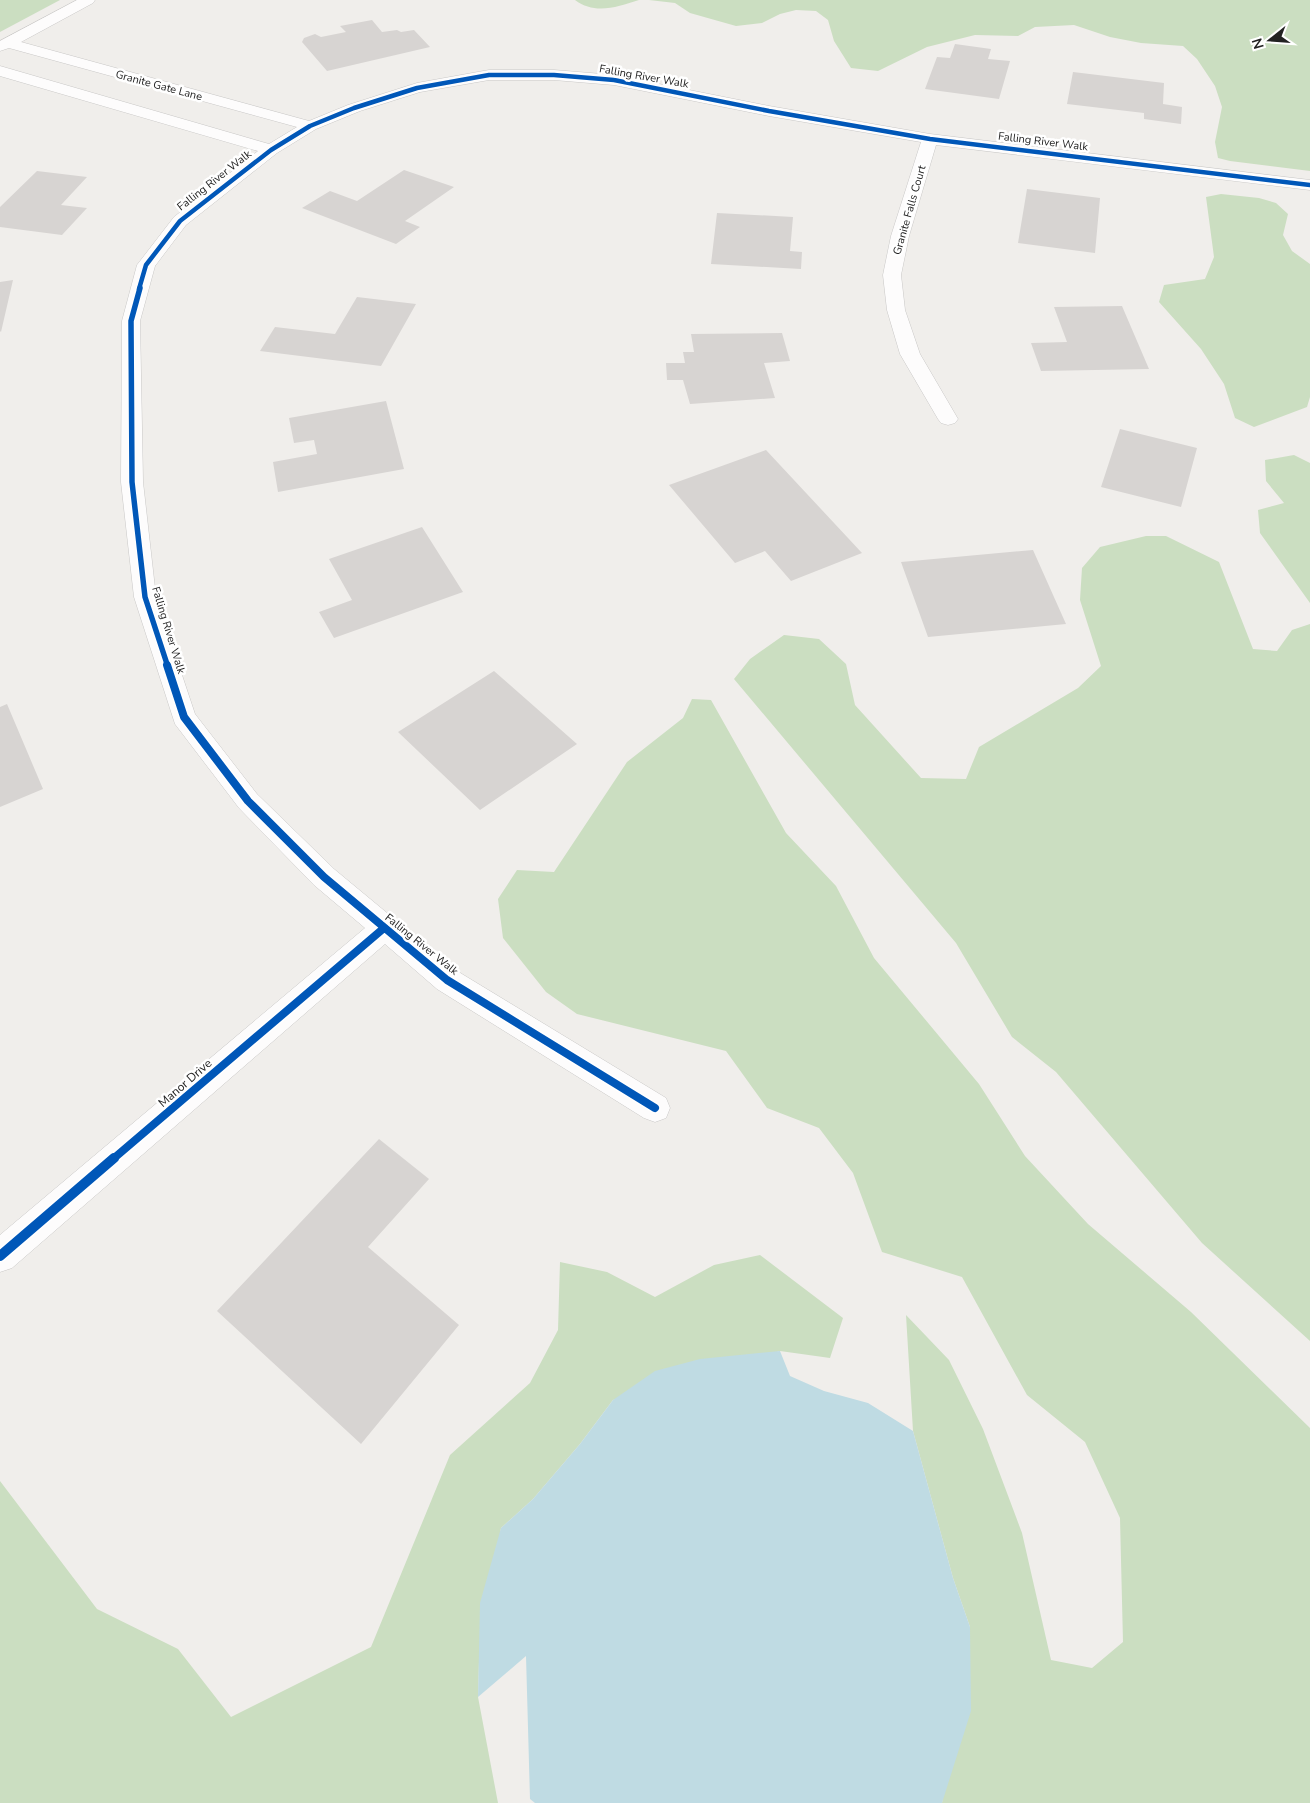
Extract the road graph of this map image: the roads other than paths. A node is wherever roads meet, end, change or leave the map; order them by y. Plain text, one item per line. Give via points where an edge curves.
1 (88, 0) edge
2 (4, 45) edge
3 (0, 71) edge
4 (310, 126) junction
5 (930, 139) junction
6 (271, 150) junction
7 (1310, 185) edge
8 (948, 419) dead end
9 (384, 928) junction
10 (654, 1108) dead end
11 (0, 1256) edge

1 - 2 street
2 - 4 street, Granite Gate Lane
3 - 6 street
4 - 5 street, Falling River Walk via 418,88 489,75 554,75 614,80
4 - 6 street, Falling River Walk
5 - 7 street, Falling River Walk
5 - 8 street, Granite Falls Court via 900,236 892,275 896,310 910,354
6 - 9 street, Falling River Walk via 180,221 146,265 131,321 132,482 145,597 184,717 248,800 324,877
9 - 10 street, Falling River Walk via 446,980
9 - 11 street, Manor Drive

